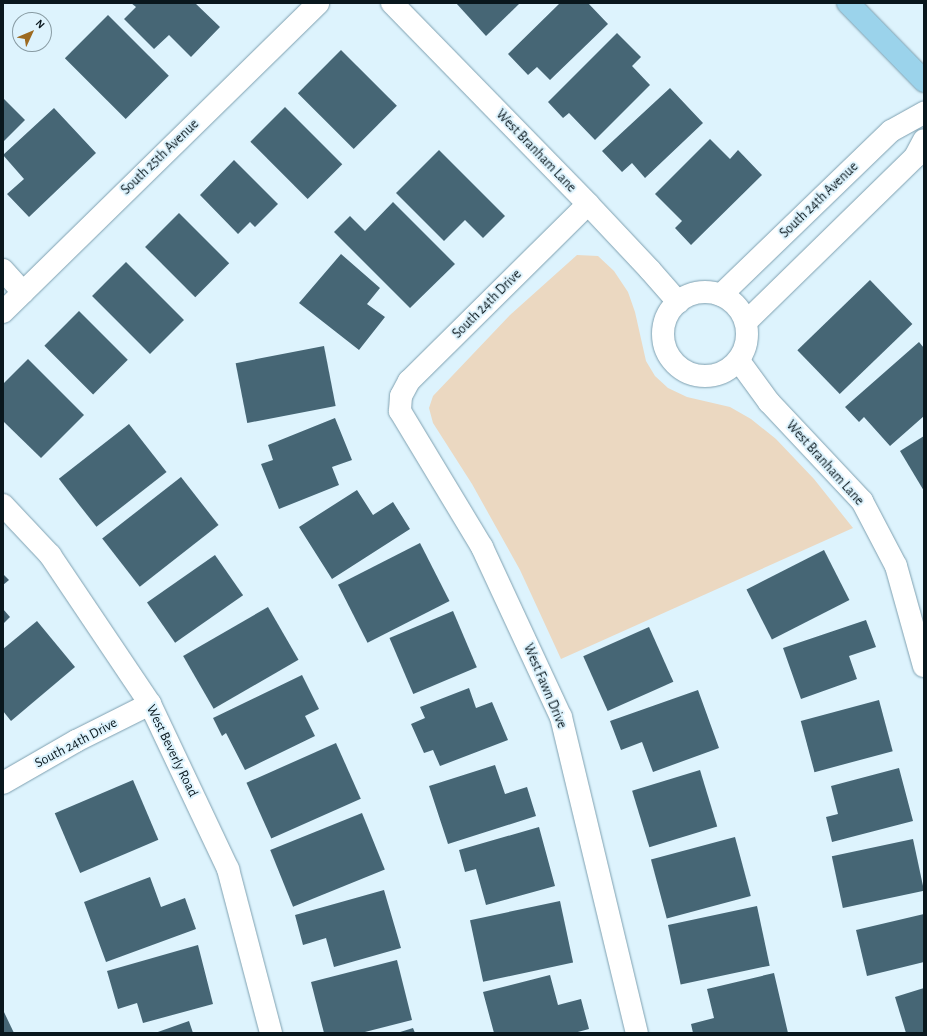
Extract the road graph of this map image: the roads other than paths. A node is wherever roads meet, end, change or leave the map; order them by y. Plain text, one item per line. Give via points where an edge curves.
1 (318, 3) edge
2 (392, 3) edge
3 (848, 3) edge
4 (924, 81) edge
5 (924, 114) edge
6 (924, 140) edge
7 (588, 204) junction
8 (3, 270) edge
9 (23, 292) junction
10 (721, 295) junction
11 (678, 302) junction
12 (3, 312) edge
13 (746, 322) junction
14 (739, 361) junction
15 (400, 411) joint
16 (3, 506) edge
17 (924, 666) edge
18 (150, 704) junction
19 (3, 784) edge
20 (272, 1033) edge
21 (637, 1033) edge

1 - 9 street, South 25th Avenue
2 - 7 street, West Branham Lane
3 - 4 main road
5 - 10 street, South 24th Avenue via 891,131
6 - 13 street via 914,157
7 - 11 street, West Branham Lane
7 - 15 street, South 24th Drive via 409,381 401,396
8 - 9 street
9 - 12 street, South 25th Avenue
10 - 11 street via 699,292 688,295
10 - 13 street via 737,306
11 - 14 street via 669,312 664,325 663,339 667,353 675,365 687,373 700,377 715,376 728,371
13 - 14 street via 748,336
14 - 17 street, West Branham Lane via 769,402 862,501 896,566
15 - 21 street, West Fawn Drive via 482,547 561,717
16 - 18 street, West Beverly Road via 50,555
18 - 19 street, South 24th Drive via 76,741
18 - 20 street, West Beverly Road via 228,869

